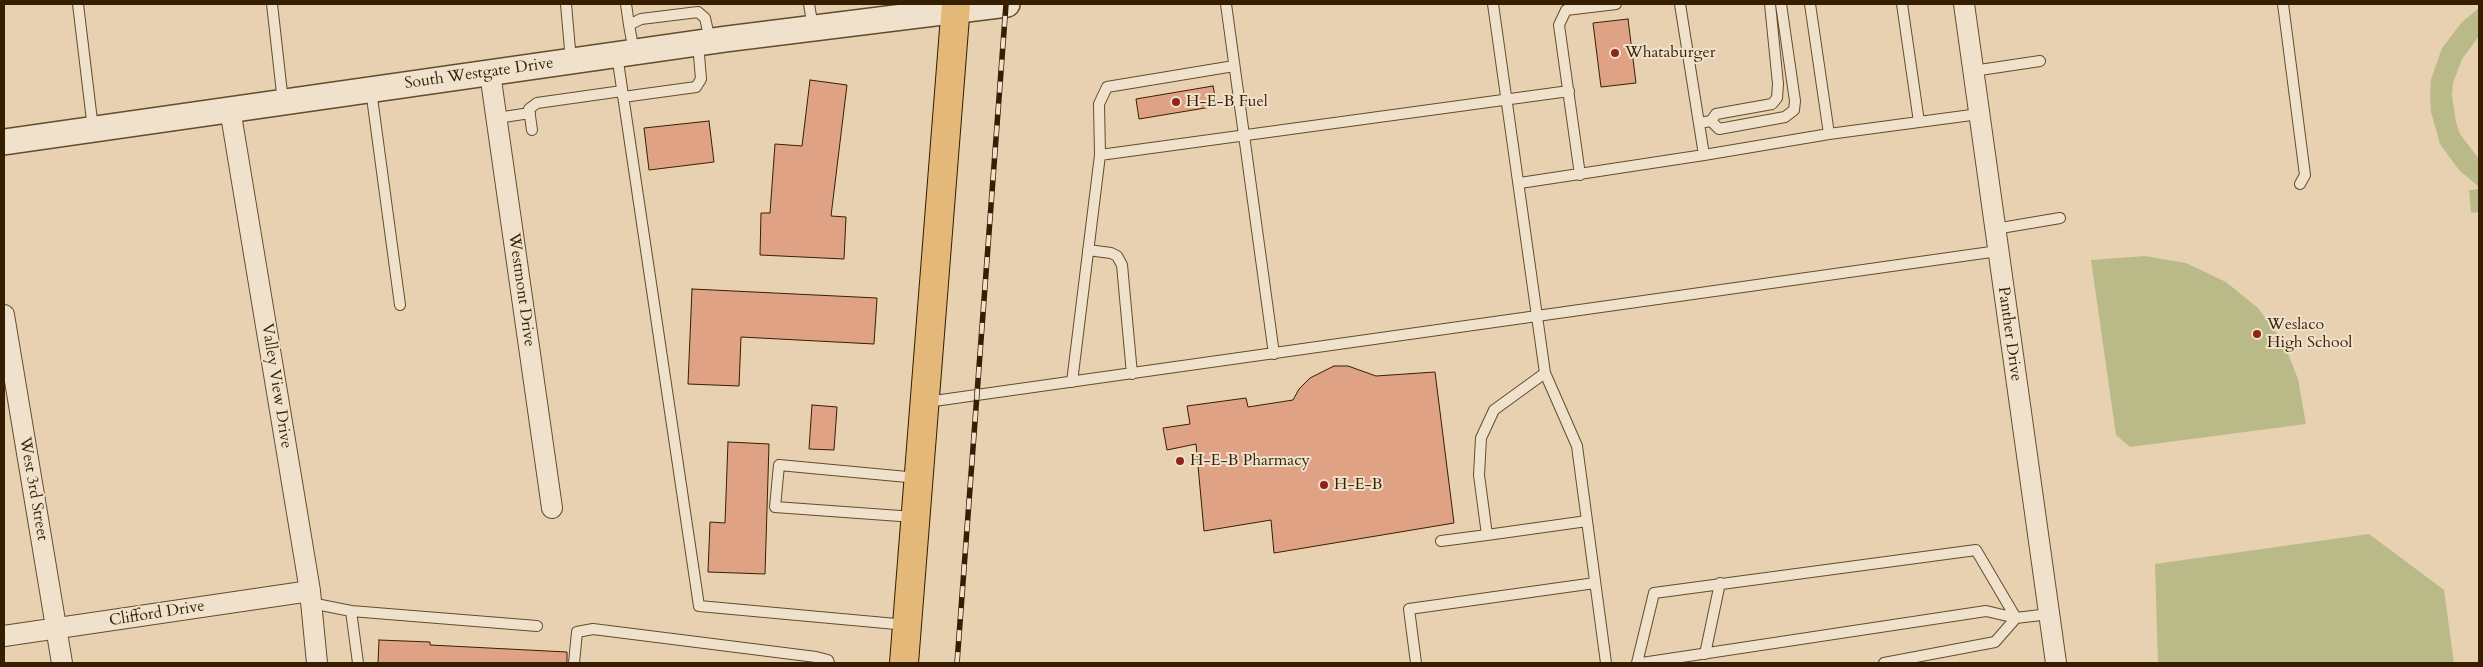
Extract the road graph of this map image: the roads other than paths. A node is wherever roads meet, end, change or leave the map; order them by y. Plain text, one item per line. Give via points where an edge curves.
1 (78, 4) edge
2 (272, 4) edge
3 (566, 4) edge
4 (626, 4) edge
5 (808, 4) edge
6 (1007, 4) edge
7 (1226, 4) edge
8 (1493, 4) edge
9 (1616, 4) edge
10 (1680, 4) edge
11 (1770, 4) edge
12 (1781, 4) edge
13 (1810, 4) edge
14 (1902, 4) edge
15 (1964, 4) edge
16 (2282, 4) edge
17 (956, 6) edge
18 (629, 25) junction
19 (813, 28) junction
20 (704, 42) junction
21 (626, 53) junction
22 (571, 61) junction
23 (2040, 61) dead end
24 (1234, 66) junction
25 (1973, 71) junction
26 (490, 72) junction
27 (371, 89) junction
28 (1569, 91) junction
29 (623, 94) junction
30 (1507, 100) junction
31 (283, 102) junction
32 (230, 110) junction
33 (530, 113) junction
34 (1979, 114) junction
35 (497, 118) junction
36 (1711, 121) junction
37 (1919, 122) junction
38 (1699, 123) junction
39 (93, 129) junction
40 (532, 130) dead end
41 (1829, 134) junction
42 (1244, 135) junction
43 (4, 142) edge
44 (1100, 155) junction
45 (1704, 155) junction
46 (1580, 175) junction
47 (1520, 183) junction
48 (2300, 184) dead end
49 (2060, 218) dead end
50 (1995, 228) junction
51 (1088, 250) junction
52 (1998, 251) junction
53 (400, 306) dead end
54 (4, 315) edge
55 (1539, 316) junction
56 (1274, 354) junction
57 (1545, 373) junction
58 (1132, 374) junction
59 (1072, 382) junction
60 (925, 402) junction
61 (919, 478) junction
62 (552, 508) dead end
63 (916, 517) junction
64 (1587, 522) junction
65 (1487, 535) junction
66 (1441, 541) dead end
67 (1595, 583) junction
68 (1720, 583) junction
69 (310, 597) junction
70 (351, 611) junction
71 (2049, 614) junction
72 (2016, 618) junction
73 (907, 625) junction
74 (537, 626) dead end
75 (57, 629) junction
76 (4, 636) edge
77 (1705, 654) junction
78 (62, 663) edge
79 (317, 663) edge
80 (358, 663) edge
81 (574, 663) edge
82 (829, 663) edge
83 (904, 663) edge
84 (1416, 663) edge
85 (1606, 663) edge
86 (1637, 663) edge
87 (1642, 663) edge
88 (1884, 663) edge
89 (2056, 663) edge

1 - 39 lane
2 - 31 lane
3 - 22 lane
4 - 18 lane
5 - 19 lane
6 - 17 street, South Westgate Drive
7 - 24 lane
8 - 30 lane
9 - 28 lane via 1566,10 1560,25
10 - 38 lane
11 - 36 lane via 1777,98 1772,104 1716,114
12 - 36 lane via 1794,110 1785,117 1719,129
13 - 41 lane
14 - 37 lane
15 - 25 street, Panther Drive
16 - 48 lane via 2305,175
17 - 19 street, South Westgate Drive
17 - 60 main road
18 - 20 lane via 641,19 698,12 705,18
18 - 21 lane
19 - 20 street, South Westgate Drive
20 - 21 street, South Westgate Drive
20 - 29 lane via 701,79 696,87
21 - 22 street, South Westgate Drive
21 - 29 lane
22 - 26 street, South Westgate Drive
23 - 25 lane
24 - 42 lane
24 - 44 lane via 1106,87 1099,104
25 - 34 street, Panther Drive
26 - 27 street, South Westgate Drive
26 - 35 street, Westmont Drive
27 - 31 street, South Westgate Drive
27 - 53 lane
28 - 30 lane
28 - 46 lane
29 - 33 lane via 537,102 529,108
29 - 73 lane via 698,606
30 - 42 lane
30 - 47 lane
31 - 32 street, South Westgate Drive
32 - 39 street, South Westgate Drive
32 - 69 street, Valley View Drive
33 - 35 lane
33 - 40 lane
34 - 37 lane
34 - 50 street, Panther Drive
35 - 62 street, Westmont Drive
36 - 38 lane
37 - 41 lane
38 - 45 lane
39 - 43 street, South Westgate Drive
41 - 45 lane
42 - 44 lane
42 - 56 lane
44 - 51 lane
45 - 46 lane
46 - 47 lane
47 - 55 lane
49 - 50 lane
50 - 52 street, Panther Drive
51 - 58 lane via 1111,253 1122,265
51 - 59 lane
52 - 55 lane
52 - 71 street, Panther Drive
54 - 75 street, West 3rd Street
55 - 56 lane
55 - 57 lane
56 - 58 lane
57 - 64 lane via 1577,446
57 - 65 lane via 1494,410 1481,438 1479,475
58 - 59 lane
59 - 60 lane
60 - 61 main road
61 - 63 main road
61 - 63 lane via 779,465 775,507
63 - 73 main road
64 - 65 lane
64 - 67 lane
65 - 66 lane
67 - 84 lane via 1409,609
67 - 85 lane
68 - 72 lane via 1976,550
68 - 77 lane
68 - 86 lane via 1654,592
69 - 70 lane
69 - 75 street, Clifford Drive
69 - 79 street, Valley View Drive
70 - 74 lane
70 - 80 lane
71 - 72 lane
71 - 89 street, Panther Drive
72 - 77 lane via 1986,611
72 - 88 lane via 1995,642
73 - 83 main road
75 - 76 street, Clifford Drive
75 - 78 street, West 3rd Street
77 - 87 lane
81 - 82 lane via 577,632 593,629 816,657

